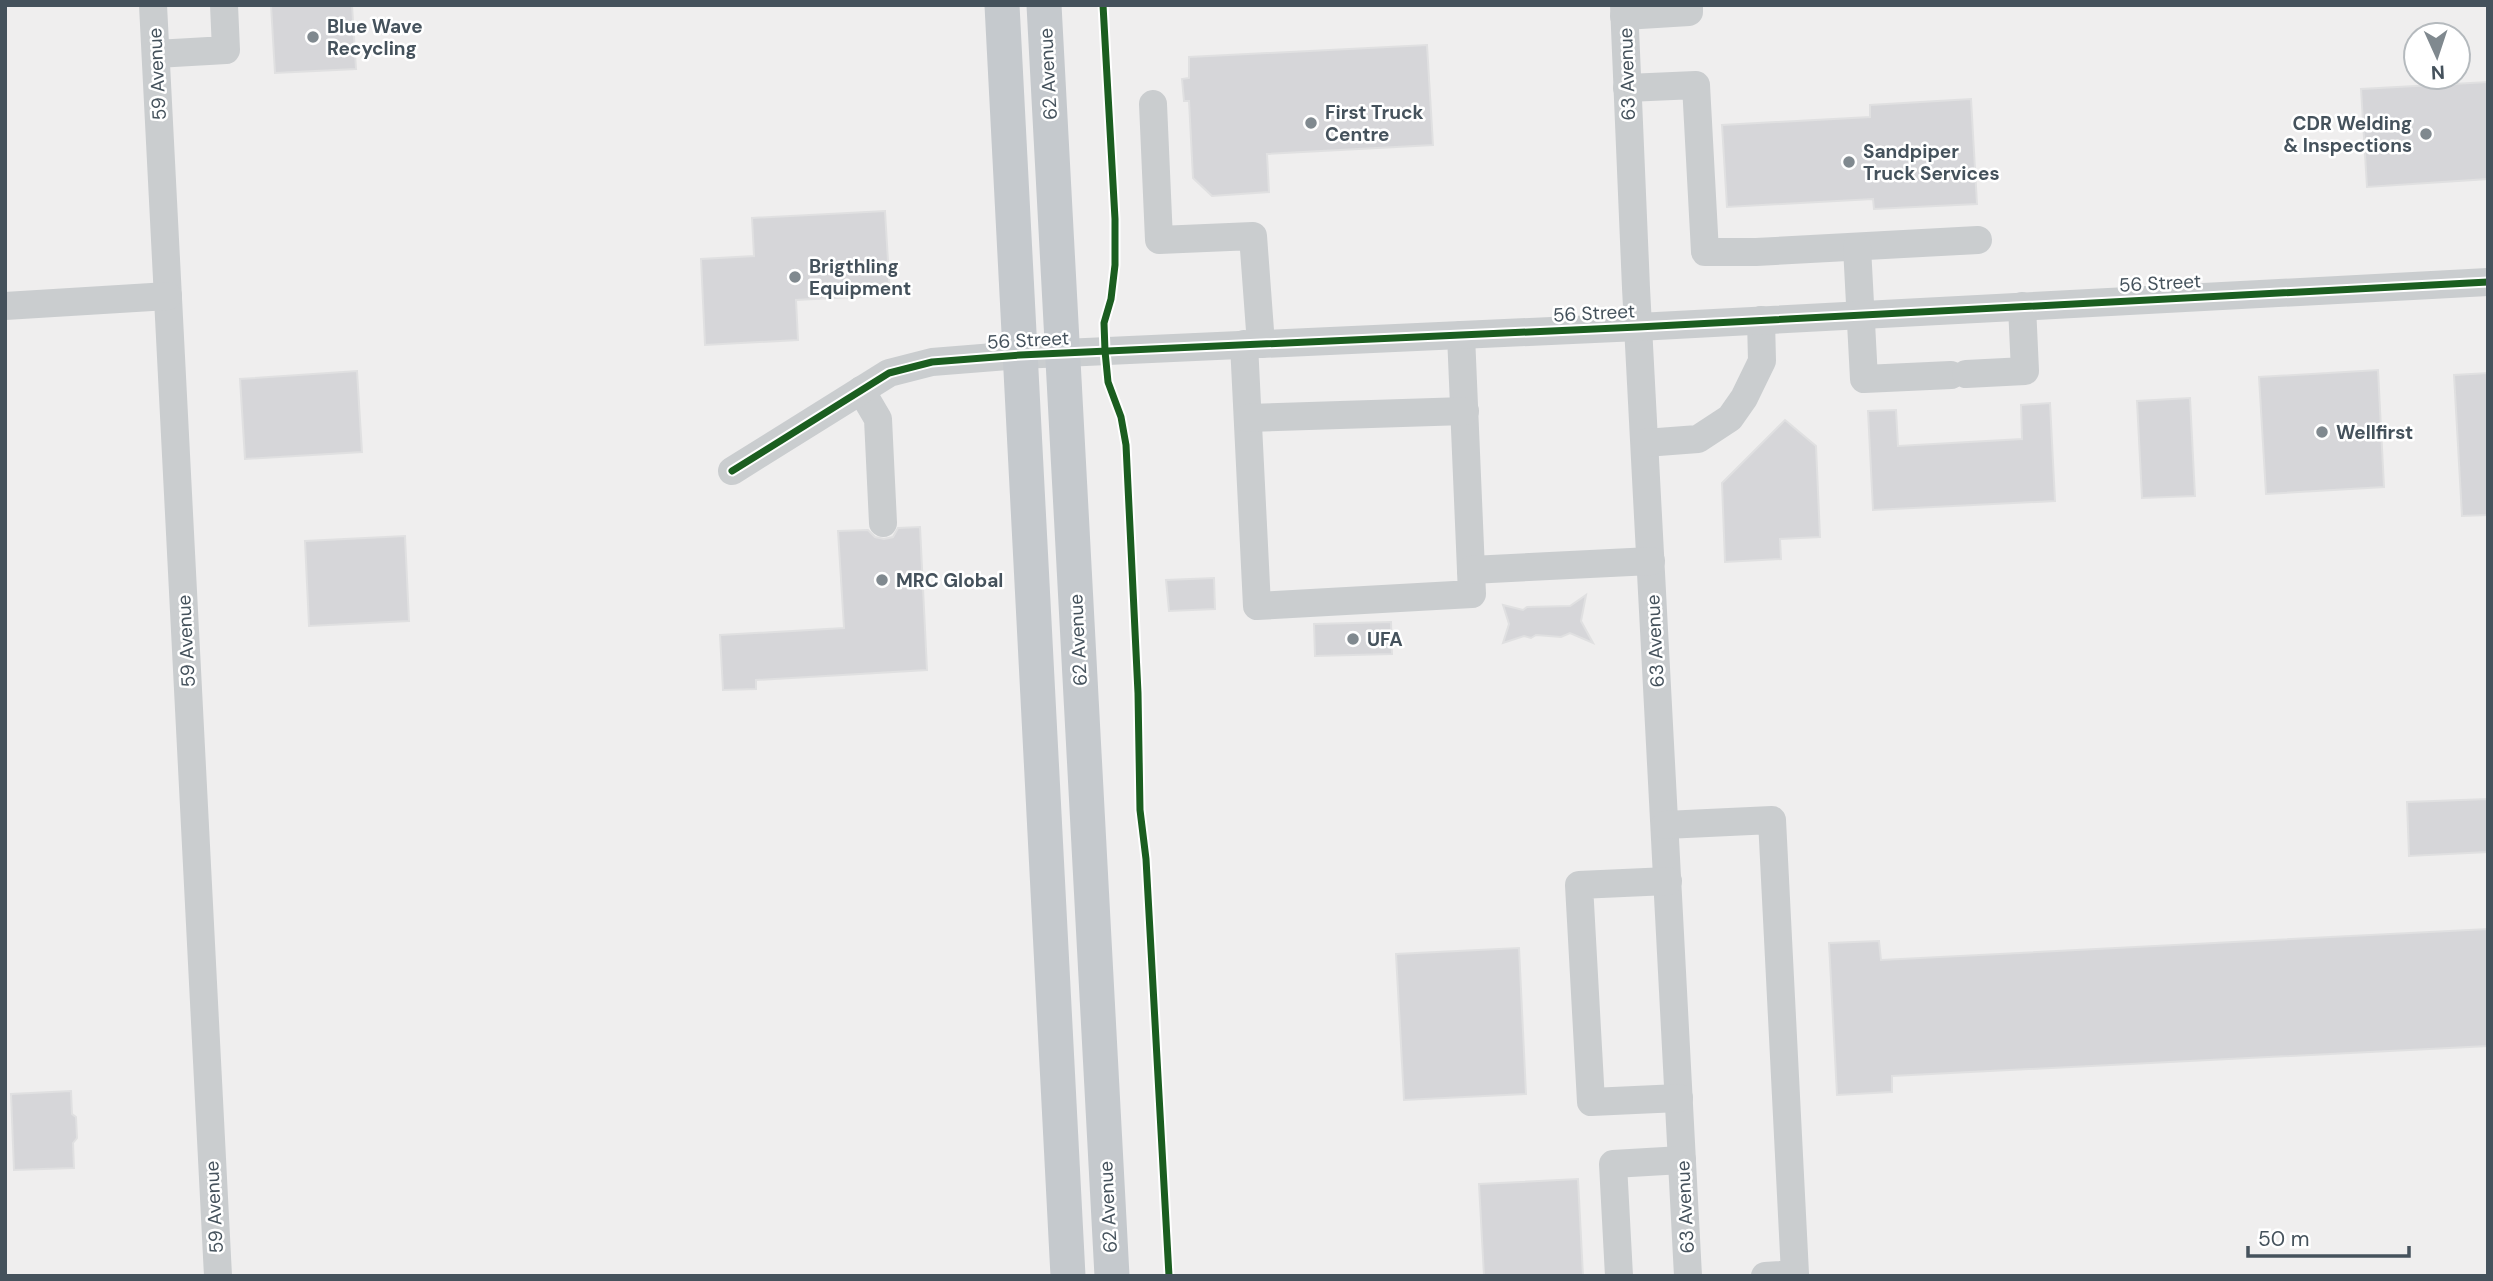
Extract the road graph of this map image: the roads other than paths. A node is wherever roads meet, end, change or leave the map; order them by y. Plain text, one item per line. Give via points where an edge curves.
1 (153, 5) edge
2 (224, 5) edge
3 (1002, 5) edge
4 (1044, 5) edge
5 (1689, 5) edge
6 (1624, 11) edge
7 (156, 54) junction
8 (1627, 88) junction
9 (1153, 104) dead end
10 (1978, 240) dead end
11 (1857, 247) junction
12 (2488, 282) edge
13 (168, 296) junction
14 (5, 306) edge
15 (2022, 306) junction
16 (1860, 314) junction
17 (1761, 320) junction
18 (1638, 327) junction
19 (1461, 335) junction
20 (1252, 344) junction
21 (1062, 353) junction
22 (1020, 355) junction
23 (861, 390) junction
24 (1465, 411) junction
25 (1248, 418) junction
26 (1645, 443) junction
27 (732, 471) dead end
28 (883, 523) dead end
29 (1651, 561) junction
30 (1471, 570) junction
31 (1665, 825) junction
32 (1668, 880) junction
33 (1679, 1098) junction
34 (1682, 1160) junction
35 (218, 1276) edge
36 (1068, 1276) edge
37 (1112, 1276) edge
38 (1619, 1276) edge
39 (1688, 1276) edge
40 (1765, 1276) edge

1 - 7 street, 59 Avenue
2 - 7 street via 226,51
3 - 22 main road
4 - 21 main road, 62 Avenue
5 - 6 street via 1689,12
6 - 8 street, 63 Avenue
7 - 13 street, 59 Avenue
8 - 11 street via 1696,85 1705,252
8 - 18 street, 63 Avenue
9 - 20 street via 1159,240 1254,236
10 - 11 street
11 - 16 street
12 - 15 street, 56 Street
13 - 14 street
13 - 35 street, 59 Avenue
15 - 16 street, 56 Street
15 - 16 street via 2025,371 1864,379
16 - 17 street, 56 Street
17 - 18 street, 56 Street
17 - 26 street via 1762,362 1730,418 1698,439
18 - 19 street, 56 Street
18 - 26 street, 63 Avenue
19 - 20 street, 56 Street
19 - 24 street
20 - 21 street, 56 Street
20 - 25 street
21 - 22 street, 56 Street
21 - 37 main road, 62 Avenue
22 - 23 street, 56 Street via 932,362 889,373
22 - 36 main road
23 - 27 street, 56 Street
23 - 28 street via 878,419
24 - 25 street
24 - 30 street
25 - 30 street via 1257,606 1472,594
26 - 29 street, 63 Avenue
29 - 30 street
29 - 31 street, 63 Avenue
31 - 32 street, 63 Avenue
31 - 40 street via 1772,820 1795,1274
32 - 33 street, 63 Avenue
32 - 33 street via 1579,885 1591,1102
33 - 34 street, 63 Avenue
34 - 38 street via 1612,1164
34 - 39 street, 63 Avenue

